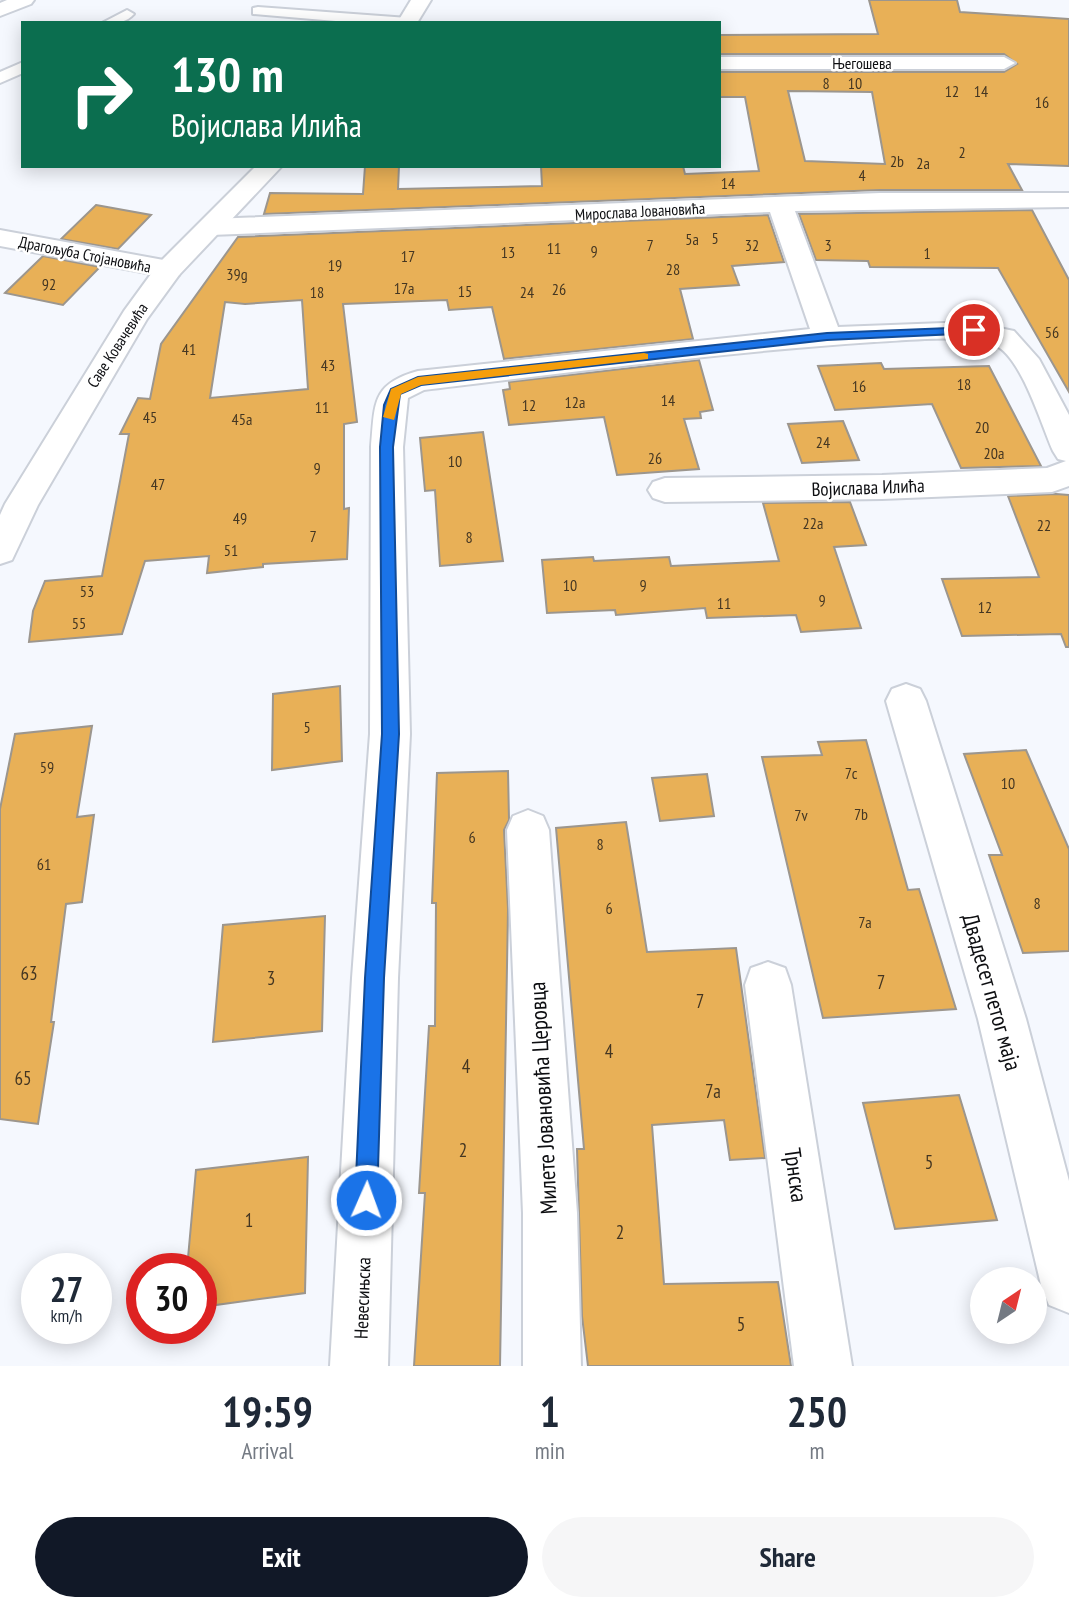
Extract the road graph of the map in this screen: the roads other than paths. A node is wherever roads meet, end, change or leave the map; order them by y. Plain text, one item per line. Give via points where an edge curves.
1 (24, 0) edge
2 (421, 0) edge
3 (0, 10) edge
4 (258, 11) dead end
5 (127, 13) dead end
6 (113, 21) edge
7 (393, 21) edge
8 (408, 21) edge
9 (721, 63) edge
10 (1004, 63) dead end
11 (21, 67) edge
12 (0, 78) edge
13 (268, 168) edge
14 (1069, 200) edge
15 (780, 204) junction
16 (211, 227) junction
17 (0, 238) edge
18 (169, 270) junction
19 (827, 337) junction
20 (1069, 451) edge
21 (1069, 472) edge
22 (664, 491) dead end
23 (0, 551) edge
24 (906, 701) dead end
25 (528, 831) dead end
26 (768, 985) dead end
27 (1069, 1285) edge
28 (359, 1366) edge
29 (552, 1366) edge
30 (823, 1366) edge

1 - 3 street
2 - 8 street
4 - 7 lane
5 - 6 lane
9 - 10 street, Његошева
11 - 12 lane
13 - 16 street, Саве Ковачевића
14 - 15 street, Мирослава Јовановића
15 - 16 street, Мирослава Јовановића
15 - 19 street
16 - 18 street, Саве Ковачевића
17 - 18 street, Драгољуба Стојановића
18 - 23 street, Саве Ковачевића via 97,374
19 - 20 street via 974,330 1002,336 1023,355
19 - 28 street, Невесињска via 418,381 395,392 387,447 390,734
21 - 22 street, Војислава Илића via 1052,480
24 - 27 street, Двадесет петог маја via 1002,1019
25 - 29 street, Милете Јовановића Церовца via 550,1213
26 - 30 street, Трнска

